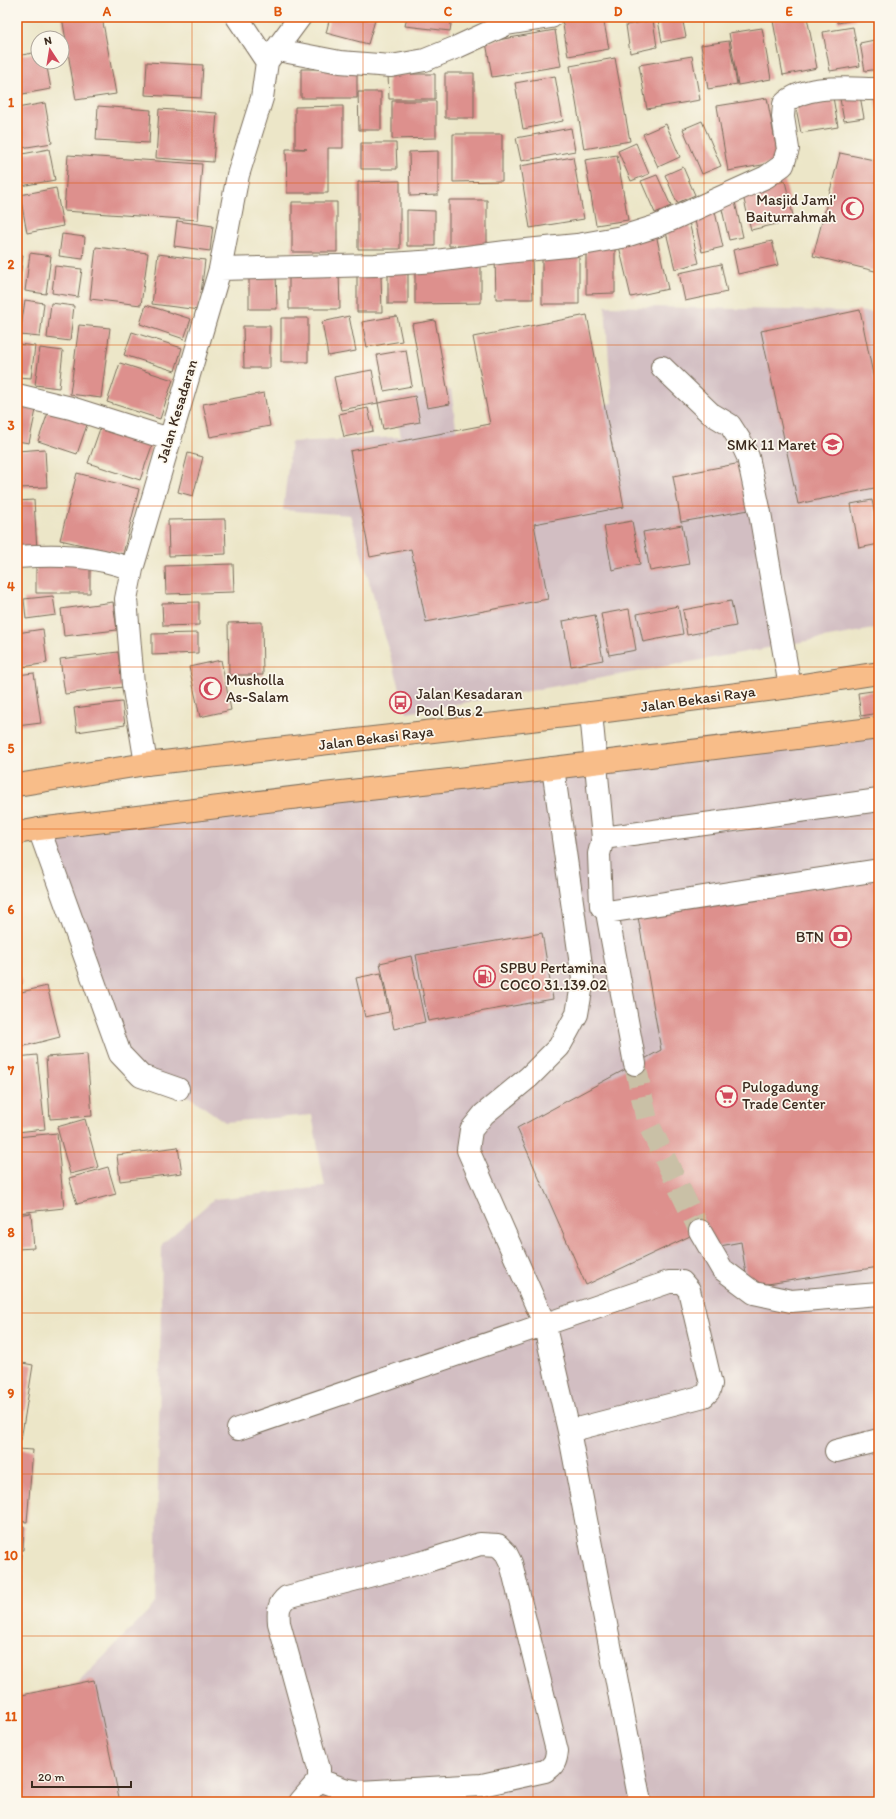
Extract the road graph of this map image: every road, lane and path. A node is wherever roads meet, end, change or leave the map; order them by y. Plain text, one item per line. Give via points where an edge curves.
1 (237, 17) edge
2 (300, 17) edge
3 (551, 17) edge
4 (272, 56) junction
5 (879, 89) edge
6 (220, 269) junction
7 (662, 367) dead end
8 (17, 395) edge
9 (169, 439) junction
10 (17, 556) edge
11 (132, 569) junction
12 (879, 673) edge
13 (790, 687) junction
14 (591, 713) junction
15 (879, 728) edge
16 (597, 762) junction
17 (146, 764) junction
18 (553, 768) junction
19 (17, 785) edge
20 (879, 800) edge
21 (39, 829) junction
22 (17, 833) edge
23 (603, 838) junction
24 (879, 870) edge
25 (607, 912) junction
26 (635, 1064) tunnel mouth
27 (178, 1089) dead end
28 (700, 1231) tunnel mouth
29 (879, 1294) edge
30 (544, 1323) junction
31 (238, 1429) dead end
32 (569, 1431) junction
33 (879, 1440) edge
34 (836, 1451) dead end
35 (319, 1780) junction
36 (300, 1802) edge
37 (640, 1802) edge

1 - 4 street
2 - 4 street
3 - 4 street via 506,24 425,60 391,66
4 - 6 street, Jalan Kesadaran via 238,175
5 - 6 street via 810,91 791,97 784,104 783,116 788,149 783,165 766,177 657,226 622,236 577,245 436,262
6 - 9 street, Jalan Kesadaran
7 - 13 street via 710,413 730,425 748,457
8 - 9 street via 71,408
9 - 11 street, Jalan Kesadaran
10 - 11 street via 97,558
11 - 17 street, Jalan Kesadaran via 126,599 133,684
12 - 13 highway, Jalan Bekasi Raya
13 - 14 highway, Jalan Bekasi Raya
14 - 16 street
14 - 17 highway, Jalan Bekasi Raya
15 - 16 highway
16 - 18 highway
16 - 23 street
17 - 19 highway, Jalan Bekasi Raya
18 - 21 highway
18 - 30 street via 583,979 577,1014 559,1047 530,1077 484,1114 471,1130 468,1150
20 - 23 street
21 - 22 highway
21 - 27 street via 120,1054 141,1076
23 - 25 street via 599,854 601,906
24 - 25 street
25 - 26 street
28 - 29 street via 722,1269 754,1293 791,1301
30 - 31 street
30 - 32 street
30 - 32 street via 669,1282 682,1282 689,1290 711,1384 704,1396
32 - 37 street
33 - 34 street
35 - 35 street via 360,1792 482,1785 545,1771 552,1767 557,1751 554,1736 511,1563 498,1545 480,1544 427,1561 287,1596 280,1602 279,1623 319,1769
35 - 36 street

